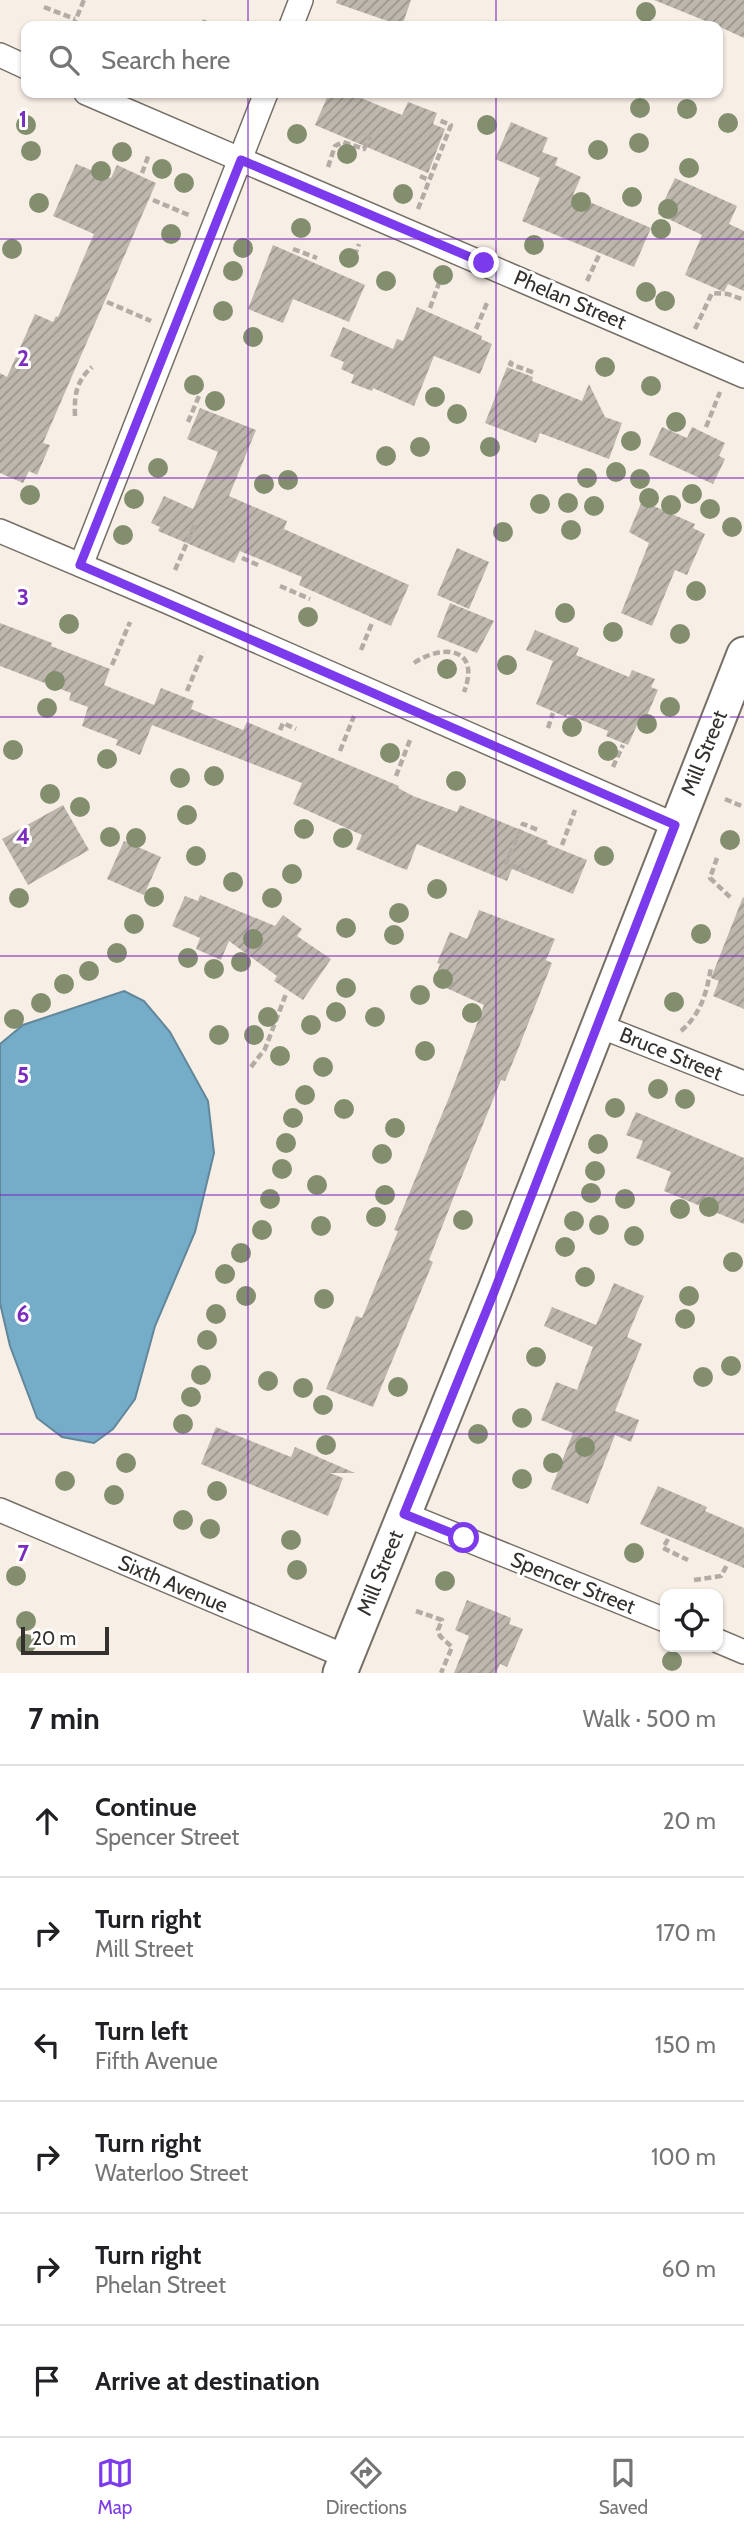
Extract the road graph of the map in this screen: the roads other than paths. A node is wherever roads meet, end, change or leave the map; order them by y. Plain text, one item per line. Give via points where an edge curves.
1 (301, 0) edge
2 (293, 21) edge
3 (0, 55) edge
4 (21, 65) edge
5 (98, 98) edge
6 (264, 98) edge
7 (241, 160) junction
8 (744, 376) edge
9 (0, 531) edge
10 (80, 565) junction
11 (744, 654) edge
12 (675, 825) junction
13 (597, 1025) junction
14 (744, 1083) edge
15 (0, 1510) edge
16 (404, 1514) junction
17 (660, 1618) edge
18 (723, 1643) edge
19 (744, 1652) edge
20 (344, 1665) edge

1 - 2 street
3 - 4 street
5 - 7 street, Phelan Street
6 - 7 street
7 - 8 street, Phelan Street
7 - 10 street
9 - 10 street
10 - 12 street
11 - 12 main road, Mill Street
12 - 13 main road, Mill Street
13 - 14 street, Bruce Street
13 - 16 main road, Mill Street
15 - 20 street, Sixth Avenue
16 - 17 street, Spencer Street
16 - 20 main road, Mill Street
18 - 19 street

